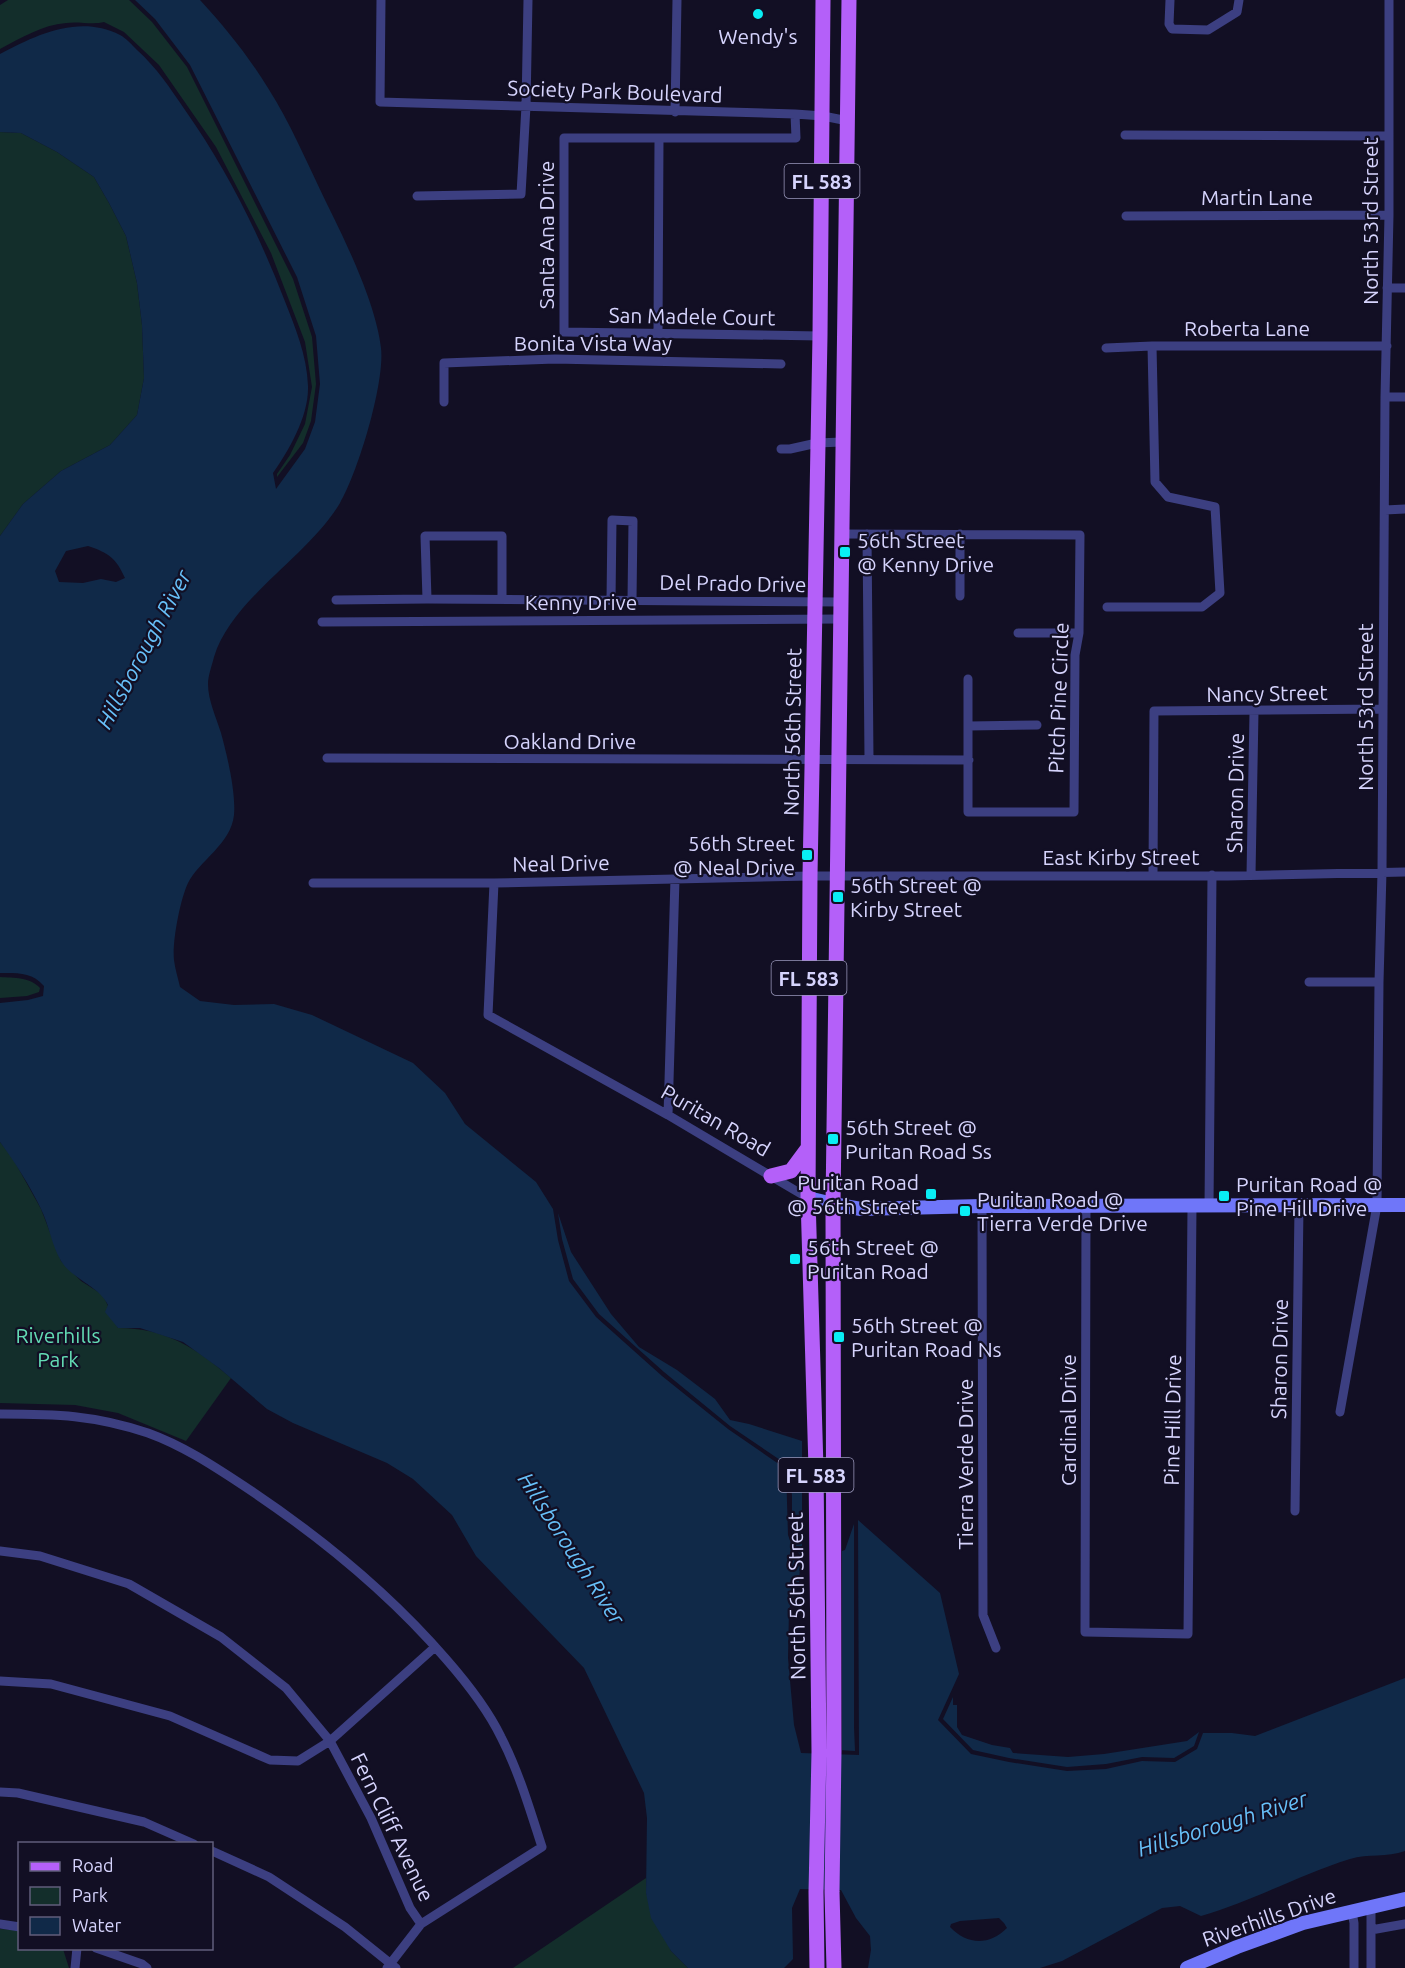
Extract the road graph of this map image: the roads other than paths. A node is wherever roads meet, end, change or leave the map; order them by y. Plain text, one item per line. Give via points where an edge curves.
1 (381, 0) edge
2 (528, 0) edge
3 (677, 0) edge
4 (823, 0) edge
5 (849, 0) edge
6 (1170, 0) edge
7 (1239, 0) edge
8 (1389, 0) edge
9 (526, 106) junction
10 (675, 112) junction
11 (795, 114) junction
12 (823, 116) junction
13 (848, 121) junction
14 (1125, 135) dead end
15 (1388, 136) junction
16 (659, 139) junction
17 (417, 196) dead end
18 (1389, 215) junction
19 (1126, 216) dead end
20 (1387, 288) junction
21 (1405, 288) edge
22 (564, 332) joint
23 (658, 334) junction
24 (820, 336) junction
25 (1152, 346) junction
26 (1387, 346) junction
27 (1106, 348) dead end
28 (781, 364) dead end
29 (1385, 397) junction
30 (1405, 397) edge
31 (444, 402) dead end
32 (842, 442) junction
33 (817, 443) junction
34 (781, 449) dead end
35 (1405, 509) edge
36 (1385, 510) junction
37 (842, 534) junction
38 (867, 534) junction
39 (960, 534) junction
40 (960, 596) dead end
41 (427, 599) junction
42 (502, 599) junction
43 (336, 600) dead end
44 (611, 600) junction
45 (632, 600) junction
46 (815, 602) junction
47 (840, 603) junction
48 (1107, 607) dead end
49 (815, 619) junction
50 (840, 619) junction
51 (322, 622) dead end
52 (1018, 633) dead end
53 (1079, 633) junction
54 (968, 679) dead end
55 (1382, 710) junction
56 (1254, 712) junction
57 (1036, 725) dead end
58 (969, 726) junction
59 (327, 758) dead end
60 (812, 759) junction
61 (837, 759) junction
62 (869, 759) junction
63 (969, 760) junction
64 (1382, 872) junction
65 (1405, 872) edge
66 (1153, 874) junction
67 (1212, 875) junction
68 (1251, 875) junction
69 (810, 876) junction
70 (836, 876) junction
71 (675, 879) junction
72 (313, 883) dead end
73 (494, 883) junction
74 (1309, 982) dead end
75 (1379, 982) junction
76 (809, 1017) junction
77 (835, 1017) junction
78 (668, 1115) junction
79 (808, 1148) junction
80 (771, 1176) junction
81 (808, 1198) junction
82 (833, 1204) junction
83 (1377, 1205) junction
84 (1405, 1205) edge
85 (982, 1206) junction
86 (1086, 1207) junction
87 (1192, 1207) junction
88 (1209, 1207) junction
89 (1299, 1207) junction
90 (1340, 1412) dead end
91 (0, 1414) edge
92 (815, 1426) junction
93 (833, 1426) junction
94 (1295, 1511) dead end
95 (0, 1551) edge
96 (1085, 1632) joint
97 (435, 1647) junction
98 (996, 1648) dead end
99 (0, 1681) edge
100 (330, 1741) junction
101 (826, 1751) junction
102 (0, 1792) edge
103 (189, 1842) edge
104 (213, 1851) edge
105 (1405, 1899) edge
106 (1362, 1909) junction
107 (0, 1924) edge
108 (421, 1924) junction
109 (1405, 1924) edge
110 (18, 1927) edge
111 (1371, 1930) junction
112 (77, 1950) edge
113 (102, 1950) edge
114 (391, 1966) edge
115 (75, 1968) edge
116 (147, 1968) edge
117 (817, 1968) edge
118 (834, 1968) edge
119 (1187, 1968) edge
120 (1354, 1968) edge
121 (1371, 1968) edge

1 - 9 street, Society Park Boulevard via 380,102
2 - 9 street
3 - 10 street
4 - 12 main road, North 56th Street / FL 583
5 - 13 main road, North 56th Street / FL 583
6 - 7 street via 1172,29 1208,30 1237,12
8 - 15 street, North 53rd Street
9 - 10 street, Society Park Boulevard
9 - 17 street via 521,194
10 - 11 street, Society Park Boulevard
11 - 12 street, Society Park Boulevard
11 - 16 street via 796,138
12 - 13 street, Society Park Boulevard
12 - 24 main road, North 56th Street / FL 583
13 - 32 main road, North 56th Street / FL 583
14 - 15 street
15 - 18 street, North 53rd Street
16 - 22 street, Santa Ana Drive via 564,138
16 - 23 street
18 - 19 street, Martin Lane
18 - 20 street, North 53rd Street
20 - 21 street
20 - 26 street, North 53rd Street
22 - 23 street, San Madele Court
23 - 24 street, San Madele Court
24 - 33 main road, North 56th Street / FL 583
25 - 26 street, Roberta Lane
25 - 27 street, Roberta Lane
25 - 48 street via 1155,482 1168,497 1215,507 1220,593 1202,607
26 - 29 street, North 53rd Street
28 - 31 street, Bonita Vista Way via 555,359 444,363
29 - 30 street
29 - 36 street, North 53rd Street
32 - 33 street
32 - 37 main road, North 56th Street / FL 583
33 - 34 street
33 - 46 main road, North 56th Street / FL 583
35 - 36 street
36 - 55 street, North 53rd Street
37 - 38 street, Pitch Pine Circle
37 - 47 main road, North 56th Street / FL 583
38 - 39 street, Pitch Pine Circle
38 - 62 street
39 - 40 street
39 - 53 street, Pitch Pine Circle via 1080,535
41 - 42 street, Del Prado Drive
41 - 42 street via 425,536 502,536
41 - 43 street, Del Prado Drive
42 - 44 street, Del Prado Drive
44 - 45 street, Del Prado Drive
44 - 45 street via 612,520 633,521
45 - 46 street, Del Prado Drive
46 - 47 street, Del Prado Drive
46 - 49 main road, North 56th Street / FL 583
47 - 50 main road, North 56th Street / FL 583
49 - 50 street, Kenny Drive
49 - 51 street, Kenny Drive
49 - 60 main road, North 56th Street / FL 583
50 - 61 main road, North 56th Street / FL 583
52 - 53 street
53 - 63 street, Pitch Pine Circle via 1075,655 1074,812 968,812
54 - 58 street
55 - 56 street, Nancy Street
55 - 64 street, North 53rd Street
56 - 66 street, Nancy Street via 1154,711
56 - 68 street, Sharon Drive
57 - 58 street
58 - 63 street
59 - 60 street, Oakland Drive
60 - 61 street, Oakland Drive
60 - 69 main road, North 56th Street / FL 583
61 - 62 street
61 - 70 main road, North 56th Street / FL 583
62 - 63 street
64 - 65 street, East Kirby Street
64 - 68 street, East Kirby Street
64 - 75 street, North 53rd Street
66 - 67 street, East Kirby Street
66 - 70 street, East Kirby Street
67 - 68 street, East Kirby Street
67 - 88 street
69 - 70 street, East Kirby Street
69 - 71 street, Neal Drive
69 - 76 main road, North 56th Street / FL 583
70 - 77 main road, North 56th Street / FL 583
71 - 73 street, Neal Drive
71 - 78 street
72 - 73 street, Neal Drive
73 - 78 street, Puritan Road via 488,1016
74 - 75 street
75 - 83 street, North 53rd Street
76 - 77 main road
76 - 79 main road, North 56th Street / FL 583
77 - 82 main road, North 56th Street / FL 583
78 - 80 street, Puritan Road
79 - 80 main road via 791,1171
79 - 81 main road, North 56th Street / FL 583
80 - 81 street, Puritan Road
81 - 82 street, Puritan Road
81 - 92 main road, North 56th Street / FL 583
82 - 85 street, Puritan Road via 861,1209
82 - 93 main road, North 56th Street / FL 583
83 - 84 street, Puritan Road
83 - 89 street, Puritan Road
83 - 90 street, North 53rd Street
85 - 86 street, Puritan Road
85 - 98 street, Tierra Verde Drive via 983,1615
86 - 87 street, Puritan Road
86 - 96 street, Cardinal Drive
87 - 88 street, Puritan Road
87 - 96 street, Pine Hill Drive via 1188,1634
88 - 89 street, Puritan Road
89 - 94 street, Sharon Drive
91 - 97 street via 61,1414 102,1420 150,1434 200,1457 287,1515 398,1607
92 - 93 main road
92 - 101 main road, North 56th Street / FL 583
93 - 101 main road, North 56th Street / FL 583
95 - 100 street, Fern Cliff Avenue via 40,1556 140,1590 221,1637 286,1688
97 - 100 street
97 - 108 street via 473,1691 501,1736 542,1847
99 - 100 street via 51,1684 170,1716 270,1760 298,1761
100 - 108 street, Fern Cliff Avenue
101 - 117 main road, North 56th Street / FL 583 via 816,1892
101 - 118 main road, North 56th Street / FL 583
102 - 103 street via 144,1822
104 - 114 street via 269,1877 345,1927
105 - 106 street, Riverhills Drive
106 - 111 street
106 - 119 street, Riverhills Drive via 1303,1923
106 - 120 street via 1354,1923
107 - 110 street
108 - 114 street
109 - 111 street
111 - 121 street
112 - 115 street
113 - 116 street

